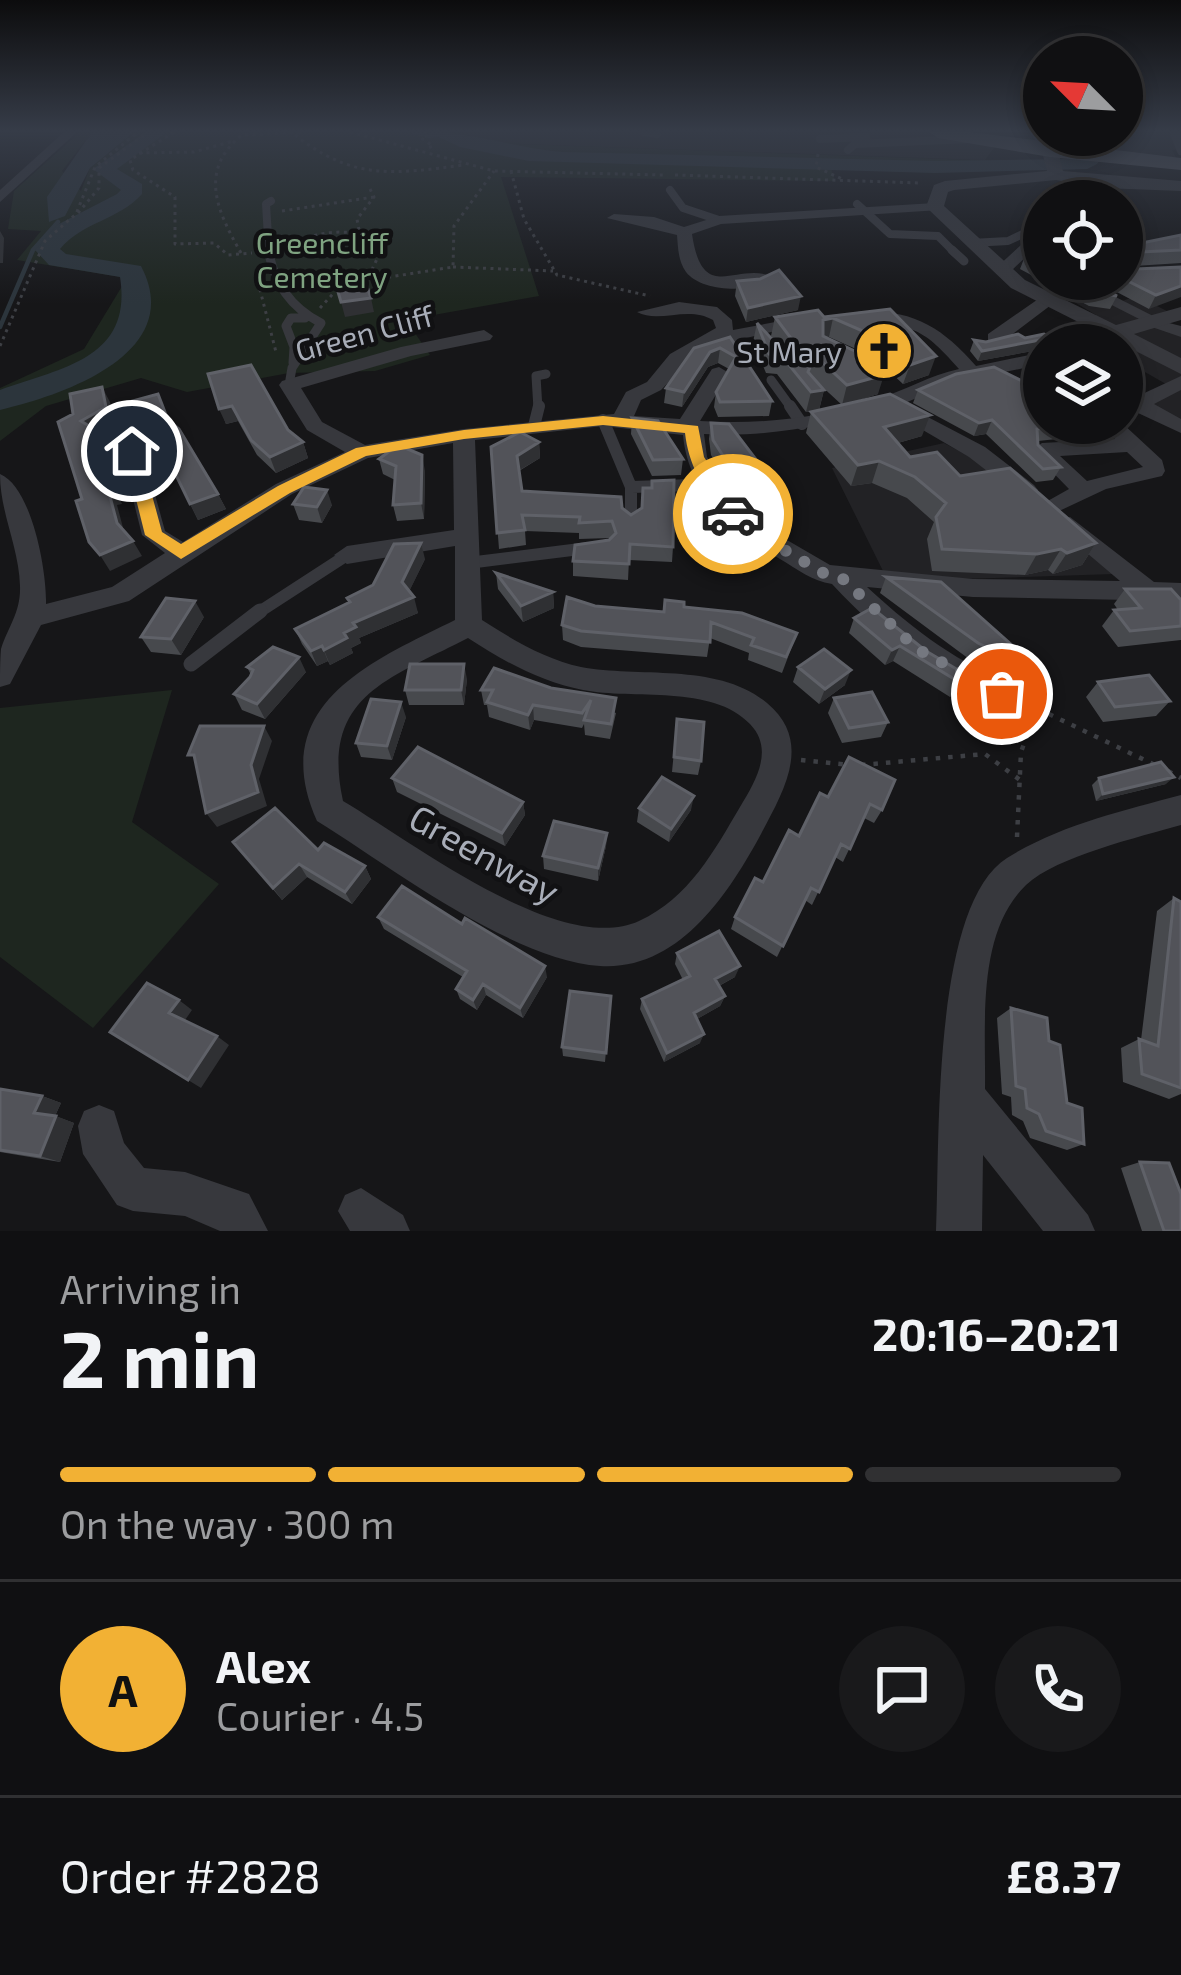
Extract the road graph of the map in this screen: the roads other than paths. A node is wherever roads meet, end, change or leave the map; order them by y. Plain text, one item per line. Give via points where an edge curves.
1 (940, 189) edge
2 (670, 190) dead end
3 (271, 201) dead end
4 (935, 207) junction
5 (861, 209) junction
6 (614, 218) dead end
7 (719, 220) junction
8 (684, 232) junction
9 (1023, 240) edge
10 (1023, 245) edge
11 (968, 252) junction
12 (1002, 271) junction
13 (769, 279) edge
14 (1023, 281) edge
15 (1047, 300) edge
16 (1060, 300) edge
17 (1112, 300) edge
18 (646, 312) dead end
19 (1181, 313) edge
20 (311, 320) junction
21 (1155, 322) junction
22 (1104, 324) edge
23 (1143, 326) edge
24 (1181, 328) edge
25 (484, 336) dead end
26 (994, 338) edge
27 (1143, 345) edge
28 (698, 355) edge
29 (1023, 365) edge
30 (1181, 367) edge
31 (719, 373) dead end
32 (546, 374) dead end
33 (291, 376) junction
34 (877, 376) edge
35 (990, 376) junction
36 (771, 380) dead end
37 (1181, 382) edge
38 (1023, 387) edge
39 (894, 401) junction
40 (1143, 401) edge
41 (612, 420) junction
42 (1143, 421) edge
43 (802, 424) junction
44 (534, 426) junction
45 (1181, 428) edge
46 (688, 429) junction
47 (464, 435) junction
48 (128, 440) edge
49 (1129, 445) joint
50 (362, 452) junction
51 (1155, 467) junction
52 (1181, 472) edge
53 (0, 481) edge
54 (693, 485) dead end
55 (631, 487) junction
56 (1084, 491) junction
57 (1049, 507) junction
58 (632, 520) edge
59 (606, 546) edge
60 (468, 550) junction
61 (181, 553) junction
62 (347, 555) joint
63 (834, 576) junction
64 (1149, 592) junction
65 (1181, 592) edge
66 (30, 618) junction
67 (470, 625) junction
68 (191, 664) dead end
69 (0, 676) edge
70 (1027, 704) edge
71 (1181, 810) edge
72 (967, 1100) junction
73 (99, 1126) dead end
74 (245, 1231) edge
75 (959, 1231) edge
76 (1072, 1231) edge

1 - 4 street
2 - 7 lane via 683,208
3 - 20 lane via 270,253 291,309
4 - 5 street
4 - 11 street
5 - 7 street
5 - 11 lane via 890,233 938,236
6 - 8 street
7 - 8 street
8 - 13 street via 696,272 722,282
9 - 11 lane
10 - 12 street
11 - 12 street
12 - 14 street
15 - 26 street
16 - 22 street
17 - 21 lane
18 - 41 street via 690,306 725,319 724,331 677,358
19 - 21 street
20 - 33 lane via 321,330
20 - 33 lane via 291,318 286,326
21 - 23 street
21 - 24 street
25 - 33 street, Green Cliff
27 - 30 street
28 - 35 street via 835,319 883,315 925,325
29 - 35 street
31 - 46 street
32 - 44 lane via 536,376
33 - 50 street, Green Cliff via 314,426
34 - 39 street
35 - 38 street
35 - 39 street via 944,378
36 - 43 lane
37 - 40 street
39 - 43 street via 832,410
39 - 57 street
41 - 44 street
41 - 46 street
41 - 55 lane
42 - 45 street
43 - 46 street
44 - 47 street
46 - 63 street via 724,505 747,528
47 - 50 street
47 - 60 street
48 - 61 street via 154,535
49 - 51 street
49 - 56 street via 1042,449
50 - 61 street
51 - 52 street
51 - 56 street
53 - 66 street via 28,558
54 - 55 lane
55 - 58 lane
56 - 57 street
57 - 64 street
59 - 60 lane
60 - 62 street
60 - 67 street
61 - 66 street via 119,594
62 - 68 lane
63 - 64 street via 1094,597
63 - 70 street via 917,649
64 - 65 street
66 - 69 street
67 - 67 street, Greenway via 526,662 585,679 734,695 777,735 779,769 706,893 655,931 629,945 597,947 529,928 329,810 317,773 319,740 333,709 364,682
71 - 72 street via 1084,838 1015,872 982,918 967,994
72 - 75 street
72 - 76 street
73 - 74 street via 105,1154 133,1189 233,1210

